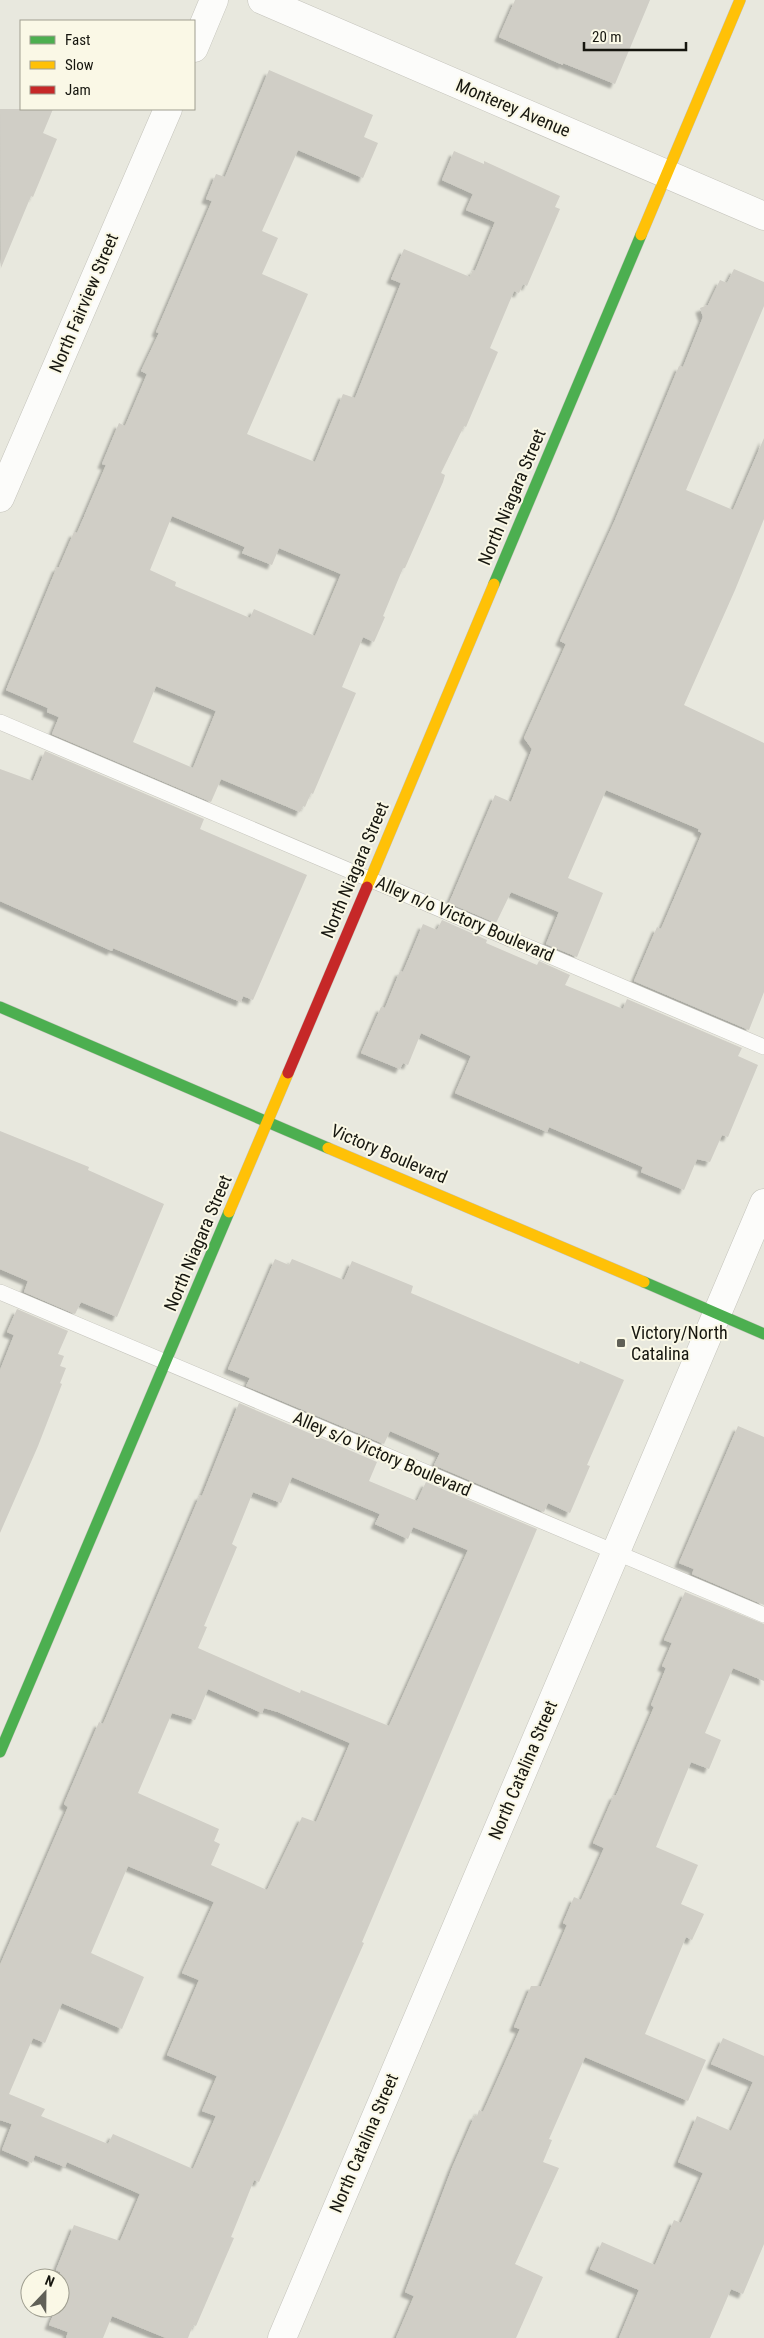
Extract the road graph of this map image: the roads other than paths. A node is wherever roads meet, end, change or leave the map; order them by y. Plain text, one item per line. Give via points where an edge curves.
1 (214, 0) edge
2 (262, 0) edge
3 (740, 0) edge
4 (195, 46) edge
5 (168, 110) edge
6 (668, 175) junction
7 (764, 216) edge
8 (0, 498) edge
9 (0, 722) edge
10 (370, 879) junction
11 (0, 1007) edge
12 (764, 1047) edge
13 (268, 1121) junction
14 (764, 1203) edge
15 (0, 1292) edge
16 (717, 1314) junction
17 (764, 1334) edge
18 (166, 1363) junction
19 (615, 1552) junction
20 (764, 1615) edge
21 (0, 1752) edge
22 (282, 2338) edge

1 - 4 street
2 - 6 street, Monterey Avenue
3 - 6 street, North Niagara Street
5 - 8 street, North Fairview Street
6 - 7 street, Monterey Avenue
6 - 10 street, North Niagara Street
9 - 10 lane, Alley n/o Victory Boulevard
10 - 12 lane, Alley n/o Victory Boulevard
10 - 13 street, North Niagara Street
11 - 13 street, Victory Boulevard
13 - 16 street, Victory Boulevard
13 - 18 street, North Niagara Street
14 - 16 street, North Catalina Street
15 - 18 lane, Alley s/o Victory Boulevard
16 - 17 street, Victory Boulevard
16 - 19 street, North Catalina Street
18 - 19 lane, Alley s/o Victory Boulevard
18 - 21 street, North Niagara Street
19 - 20 lane, Alley s/o Victory Boulevard
19 - 22 street, North Catalina Street

